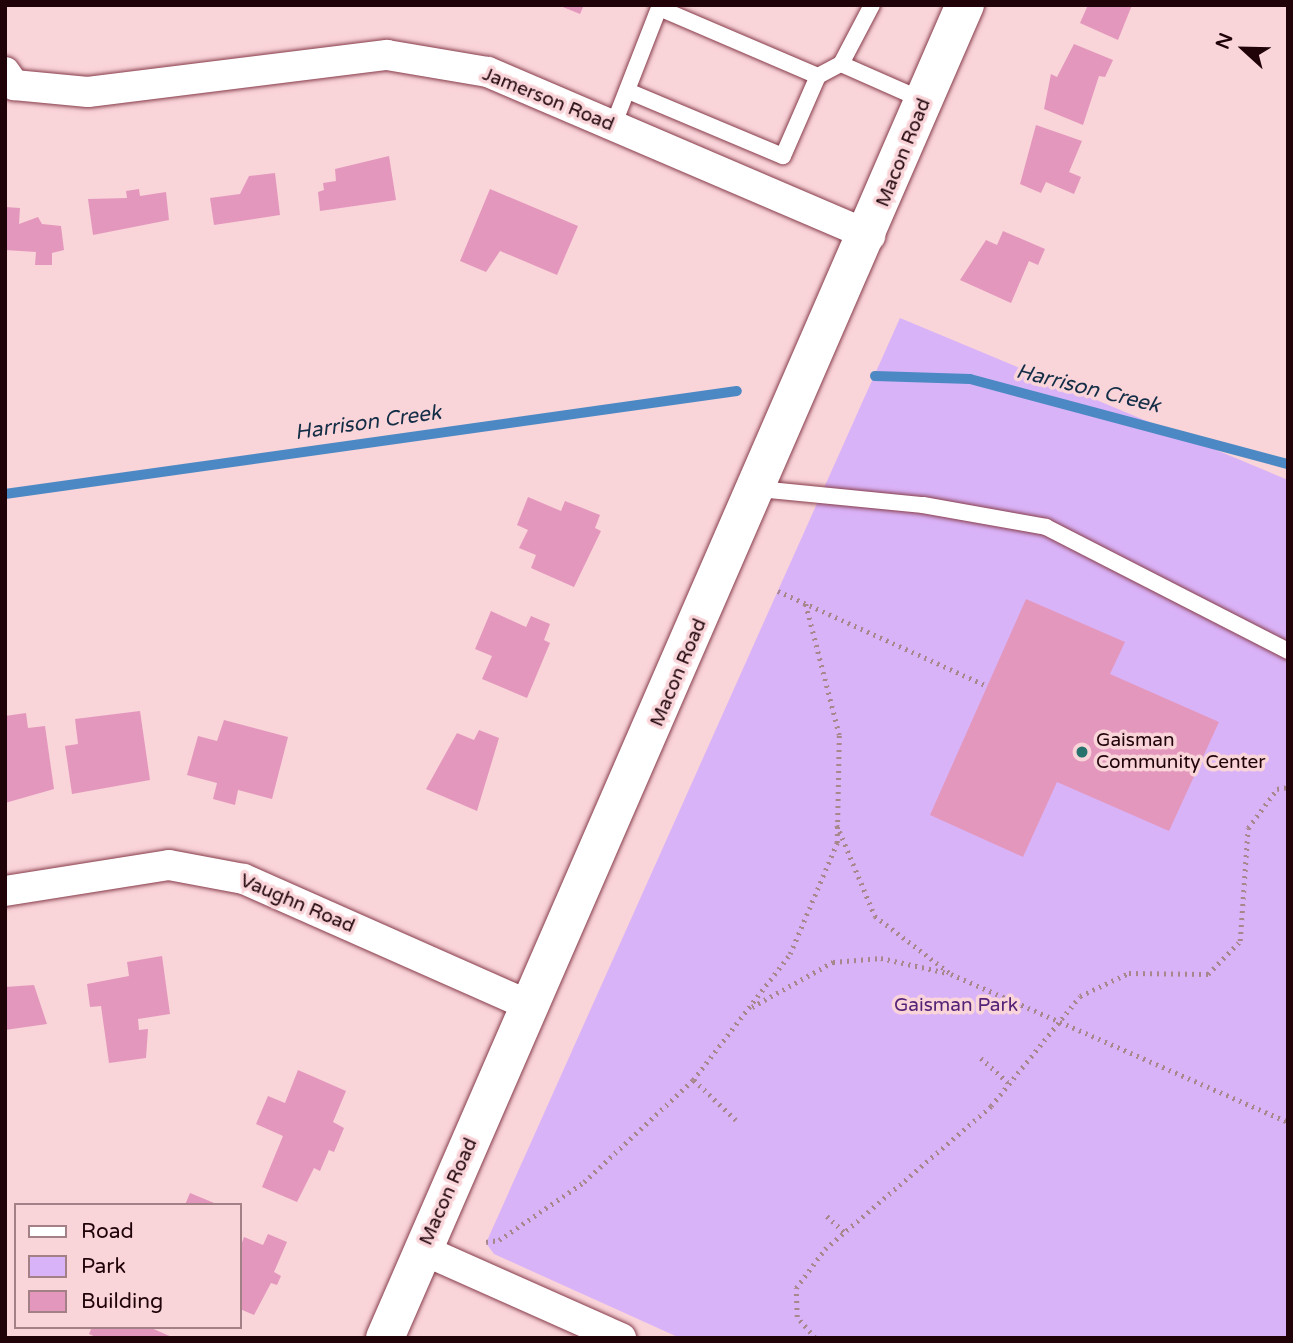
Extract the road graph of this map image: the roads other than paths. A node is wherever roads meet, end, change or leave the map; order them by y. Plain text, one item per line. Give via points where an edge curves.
1 (872, 5) edge
2 (965, 5) edge
3 (659, 7) edge
4 (841, 64) junction
5 (5, 72) edge
6 (818, 76) junction
7 (628, 91) junction
8 (926, 101) junction
9 (613, 126) junction
10 (870, 236) junction
11 (759, 489) junction
12 (1288, 651) edge
13 (5, 891) edge
14 (533, 1007) junction
15 (423, 1250) junction
16 (385, 1338) edge
17 (621, 1338) edge

1 - 4 lane
2 - 8 main road, Macon Road
3 - 6 lane
3 - 7 lane
4 - 6 lane
4 - 8 lane
5 - 9 street, Jamerson Road via 14,85 88,92 387,55 488,72
6 - 7 lane via 783,156
7 - 9 lane
8 - 10 main road, Macon Road
9 - 10 street, Jamerson Road
10 - 11 main road, Macon Road
11 - 12 lane via 923,505 1046,527
11 - 14 main road, Macon Road
13 - 14 street, Vaughn Road via 169,865 244,879
14 - 15 main road, Macon Road
15 - 16 main road, Macon Road
15 - 17 street

